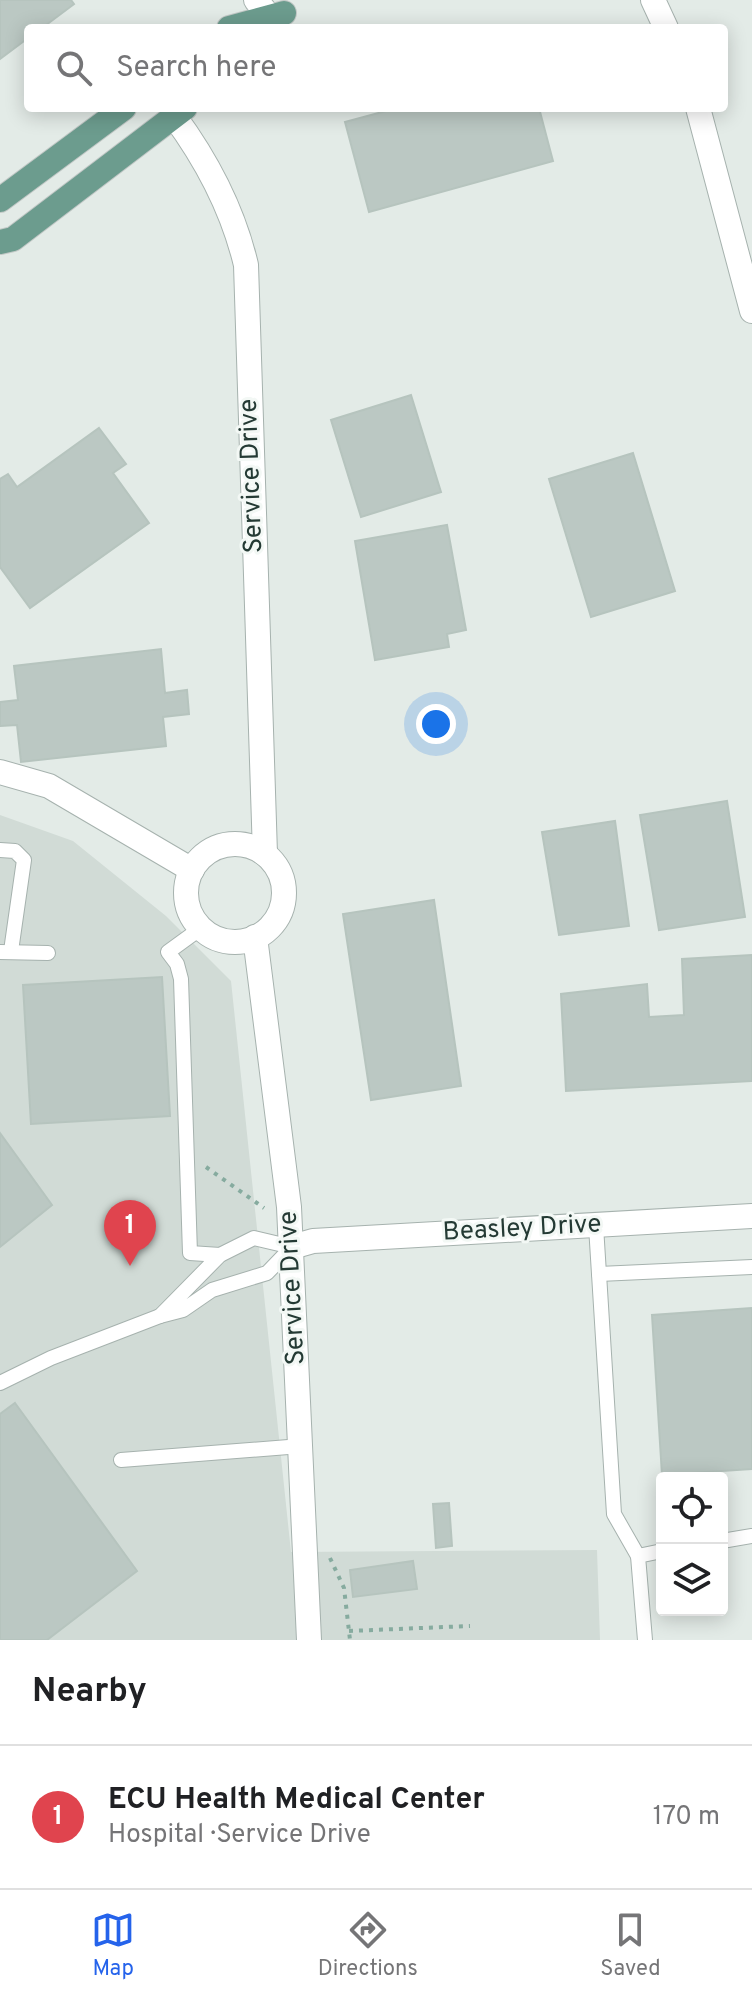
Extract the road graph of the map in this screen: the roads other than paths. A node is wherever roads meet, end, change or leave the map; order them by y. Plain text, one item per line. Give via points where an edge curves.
1 (653, 0) edge
2 (276, 11) edge
3 (240, 24) edge
4 (664, 24) edge
5 (119, 112) edge
6 (179, 112) edge
7 (699, 112) edge
8 (0, 200) edge
9 (0, 242) edge
10 (752, 311) edge
11 (0, 772) edge
12 (0, 850) edge
13 (265, 854) junction
14 (192, 870) junction
15 (201, 928) junction
16 (255, 937) junction
17 (6, 952) edge
18 (48, 953) dead end
19 (752, 1216) edge
20 (596, 1226) junction
21 (292, 1247) junction
22 (220, 1255) junction
23 (752, 1267) edge
24 (599, 1274) junction
25 (160, 1316) junction
26 (0, 1383) edge
27 (301, 1446) junction
28 (121, 1460) dead end
29 (752, 1536) edge
30 (728, 1540) edge
31 (656, 1552) edge
32 (638, 1556) junction
33 (309, 1640) edge
34 (645, 1640) edge

1 - 4 street
2 - 3 main road
5 - 8 main road
6 - 9 main road via 13,239
6 - 13 street, Service Drive via 236,223 246,265
7 - 10 street
11 - 14 street via 49,786
12 - 17 lane via 15,851 24,860
13 - 14 street via 253,847 225,845 200,858
13 - 16 street via 280,873 284,897 277,918
14 - 15 street via 187,900
15 - 16 street via 228,941
15 - 22 lane via 168,952 181,979 190,1253
16 - 21 street, Service Drive
17 - 18 lane
19 - 20 street, Beasley Drive
20 - 21 street, Beasley Drive via 338,1239
20 - 24 lane
21 - 22 lane via 254,1238
21 - 25 lane via 267,1273 212,1290 183,1310
21 - 27 street, Service Drive
22 - 25 lane
23 - 24 lane
24 - 32 lane via 614,1514
25 - 26 lane
27 - 28 lane
27 - 33 street, Service Drive
29 - 30 lane
31 - 32 lane
32 - 34 lane

